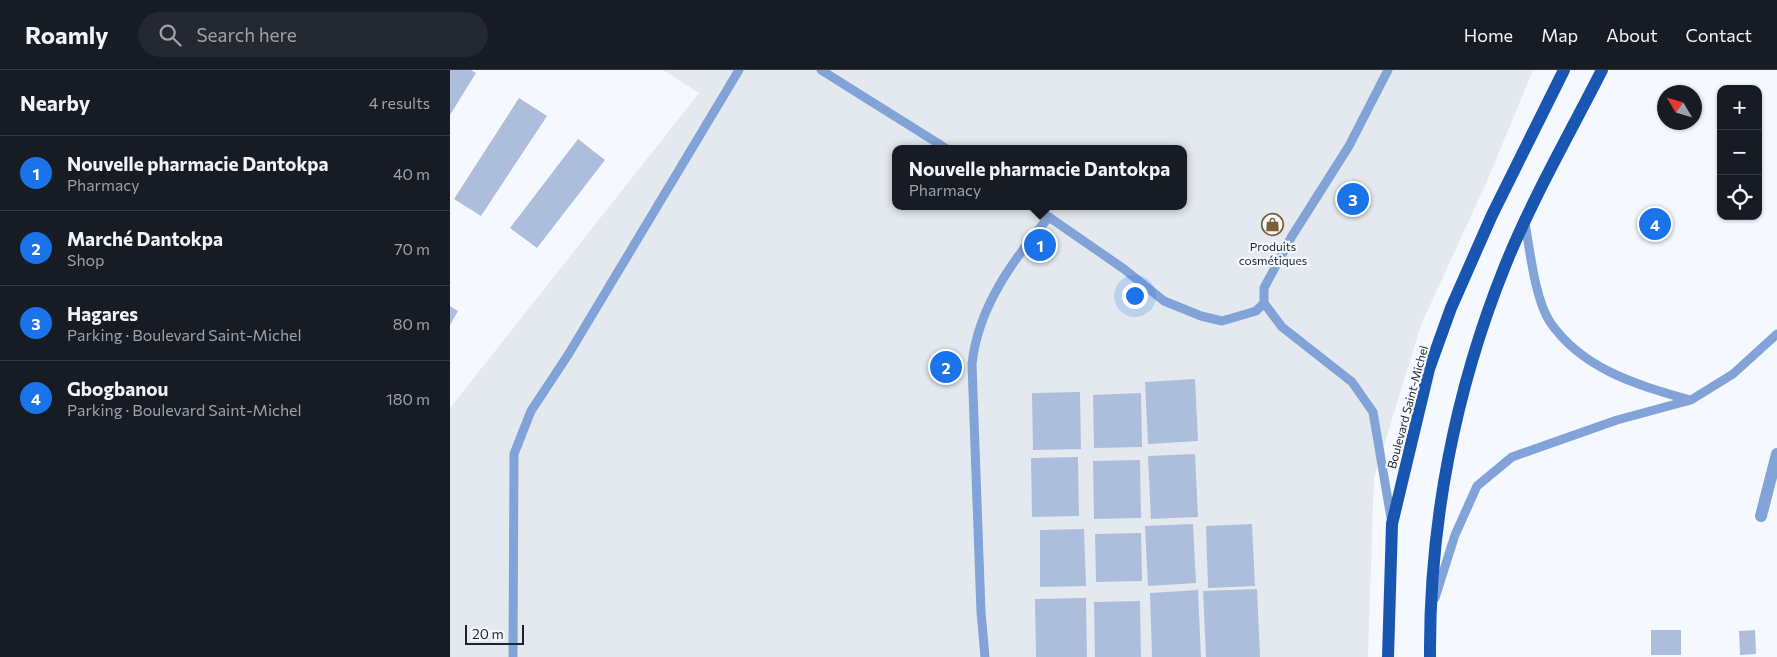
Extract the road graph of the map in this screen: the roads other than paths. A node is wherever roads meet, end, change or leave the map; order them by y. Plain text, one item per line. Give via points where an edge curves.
1 (739, 70) edge
2 (821, 70) edge
3 (1388, 70) edge
4 (1564, 70) edge
5 (1602, 70) edge
6 (941, 145) edge
7 (1039, 210) edge
8 (1049, 217) junction
9 (1525, 223) junction
10 (1264, 303) junction
11 (1777, 334) edge
12 (1691, 400) junction
13 (1777, 454) edge
14 (1761, 516) dead end
15 (1392, 524) junction
16 (1430, 614) junction
17 (513, 657) edge
18 (985, 657) edge
19 (1388, 657) edge
20 (1430, 657) edge

1 - 17 lane via 531,411 514,454
2 - 6 lane
3 - 10 lane via 1349,146 1264,288
4 - 15 main road, Boulevard Saint-Michel via 1492,215 1451,308 1427,378
5 - 9 main road
7 - 8 lane
8 - 10 lane via 1164,301 1201,316 1222,321 1256,311
8 - 18 lane via 997,289 974,342 972,364
9 - 12 lane via 1537,287 1546,313 1574,349 1604,370 1635,384
9 - 16 main road via 1476,340 1466,377 1447,466
10 - 15 lane via 1282,327 1352,382 1373,412
11 - 12 lane via 1733,374
12 - 16 lane via 1617,420 1512,457 1477,486 1455,535
13 - 14 street
15 - 19 main road, Boulevard Saint-Michel
16 - 20 main road

